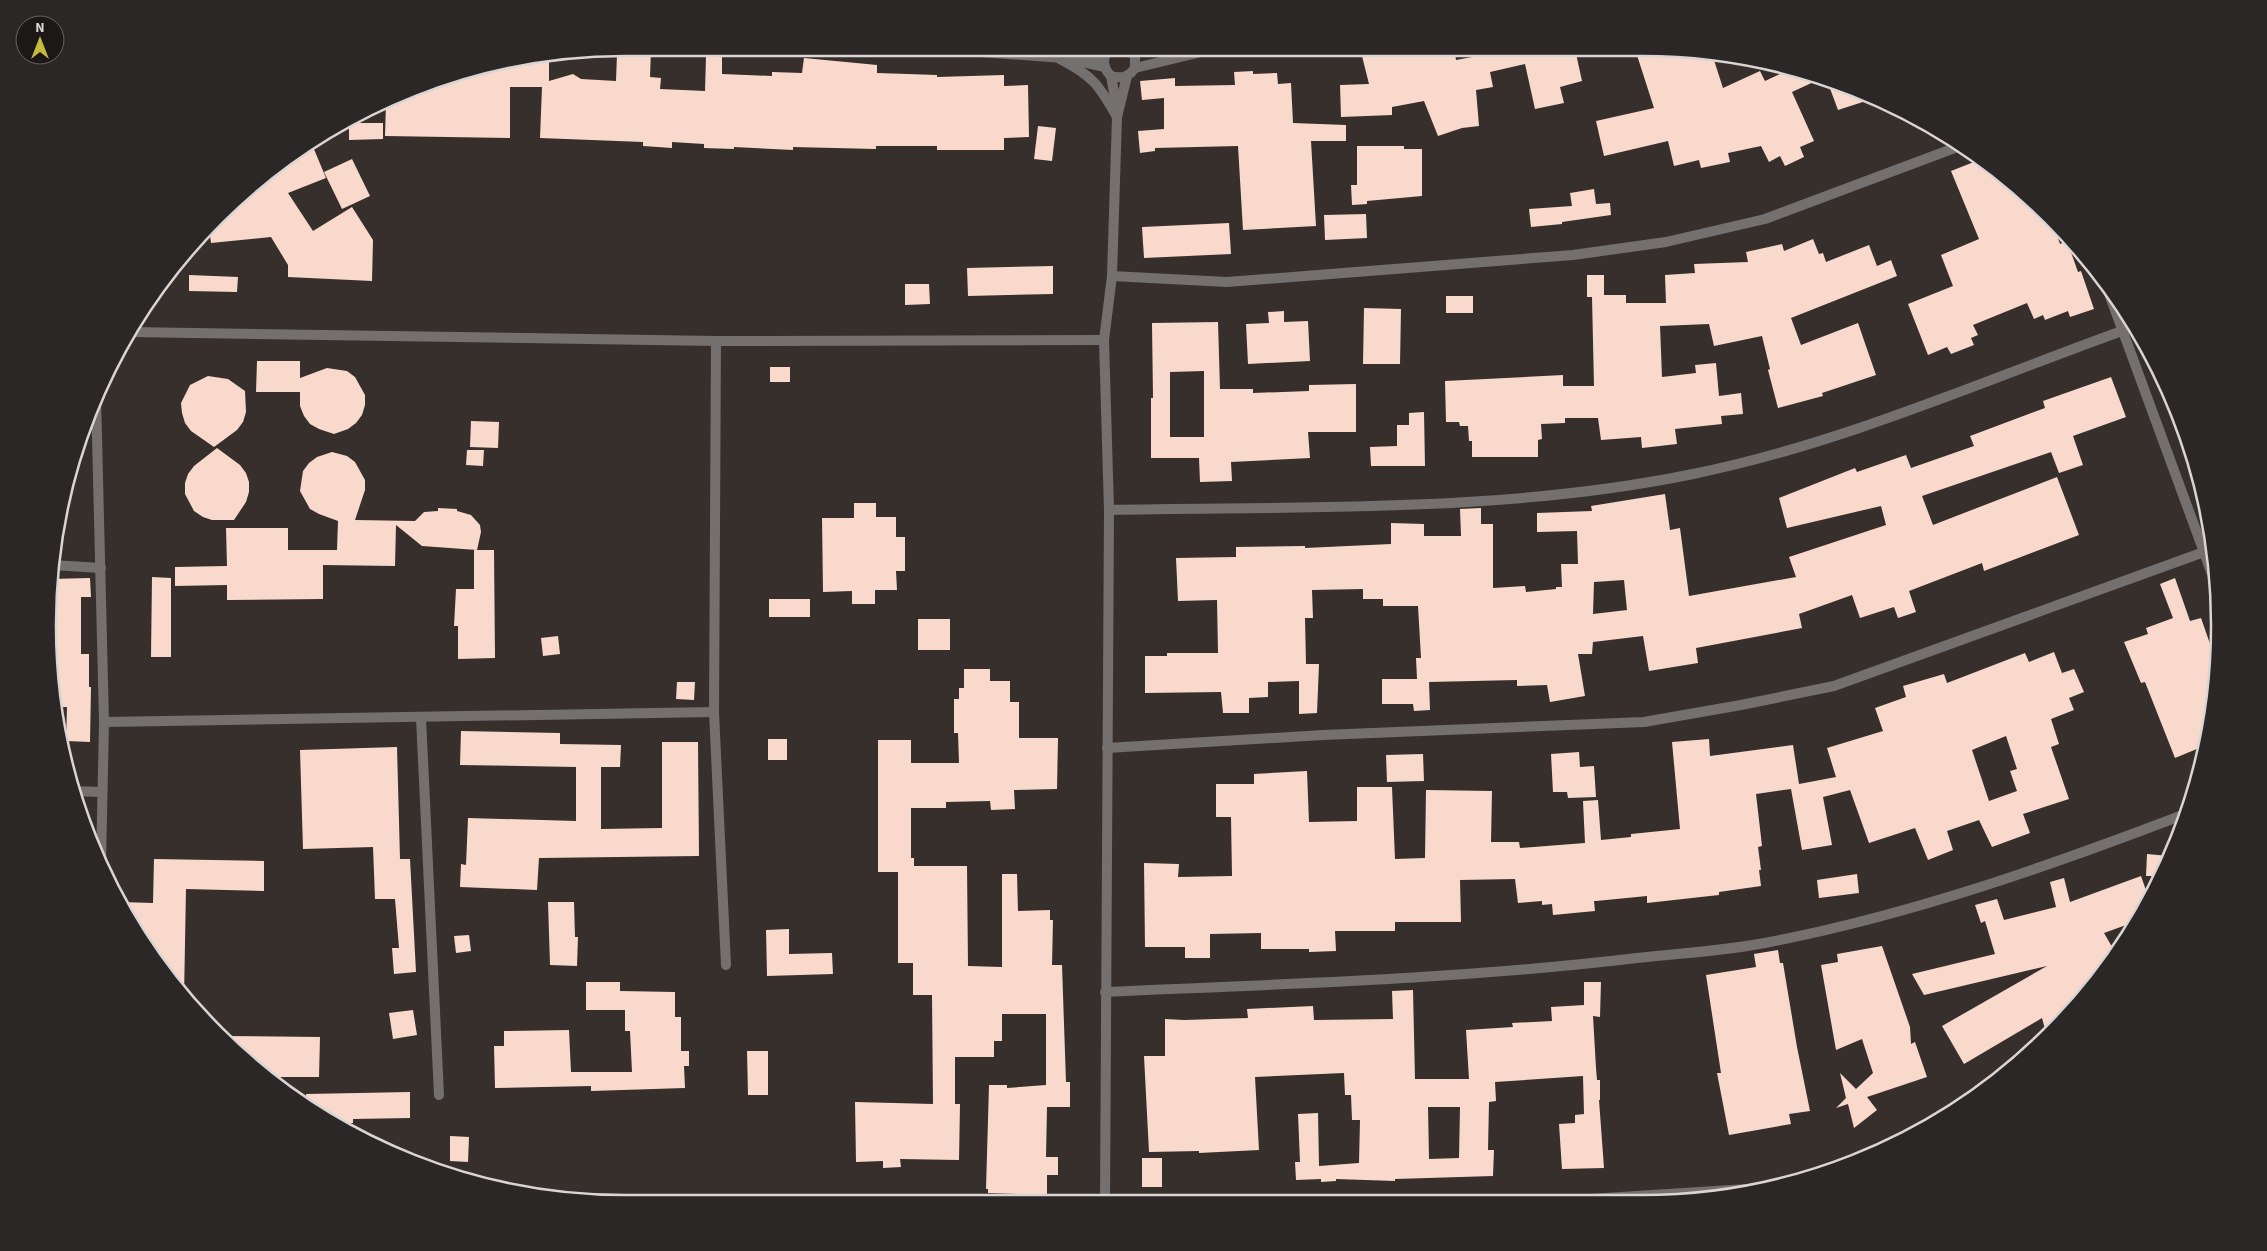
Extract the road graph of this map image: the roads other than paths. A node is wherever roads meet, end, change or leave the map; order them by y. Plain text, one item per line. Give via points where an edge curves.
1 (1034, 56) edge
2 (1077, 56) edge
3 (1107, 56) edge
4 (1180, 56) edge
5 (1135, 57) joint
6 (1061, 58) junction
7 (1166, 59) junction
8 (1105, 67) junction
9 (1135, 68) junction
10 (1111, 76) junction
11 (1128, 76) junction
12 (1118, 115) junction
13 (1953, 149) edge
14 (1112, 276) junction
15 (2114, 307) edge
16 (2127, 329) edge
17 (2122, 331) junction
18 (138, 332) edge
19 (1104, 340) junction
20 (716, 341) junction
21 (96, 417) edge
22 (1109, 510) junction
23 (2204, 552) junction
24 (2207, 560) edge
25 (59, 565) edge
26 (100, 568) junction
27 (714, 712) junction
28 (422, 718) junction
29 (104, 722) junction
30 (1108, 748) junction
31 (81, 791) edge
32 (102, 792) junction
33 (2178, 816) edge
34 (101, 844) edge
35 (726, 965) dead end
36 (1105, 992) junction
37 (439, 1095) dead end
38 (1694, 1192) edge
39 (1660, 1194) edge
40 (1105, 1195) edge

1 - 6 street
2 - 6 street
3 - 8 street
4 - 7 street
5 - 7 street
5 - 9 street
6 - 8 street
6 - 12 street via 1097,83
7 - 9 street
8 - 10 street
9 - 11 street
10 - 11 street
10 - 12 street
11 - 12 street
12 - 14 street
13 - 14 street via 1765,219 1666,242 1573,255 1227,282
14 - 19 street
15 - 17 street
16 - 17 street
17 - 22 street via 1804,447 1693,474 1576,494 1439,504
17 - 23 street
18 - 20 street
19 - 20 street
19 - 22 street
20 - 27 street
21 - 26 street
22 - 30 street
23 - 24 street
23 - 30 street via 1834,686 1741,705 1644,722 1323,735
25 - 26 street
26 - 29 street
27 - 28 street
27 - 35 street
28 - 29 street
28 - 37 street
29 - 32 street
30 - 36 street
31 - 32 street
32 - 34 street
33 - 36 street via 2066,860 1896,913 1768,943 1474,975
36 - 40 street
38 - 39 street

